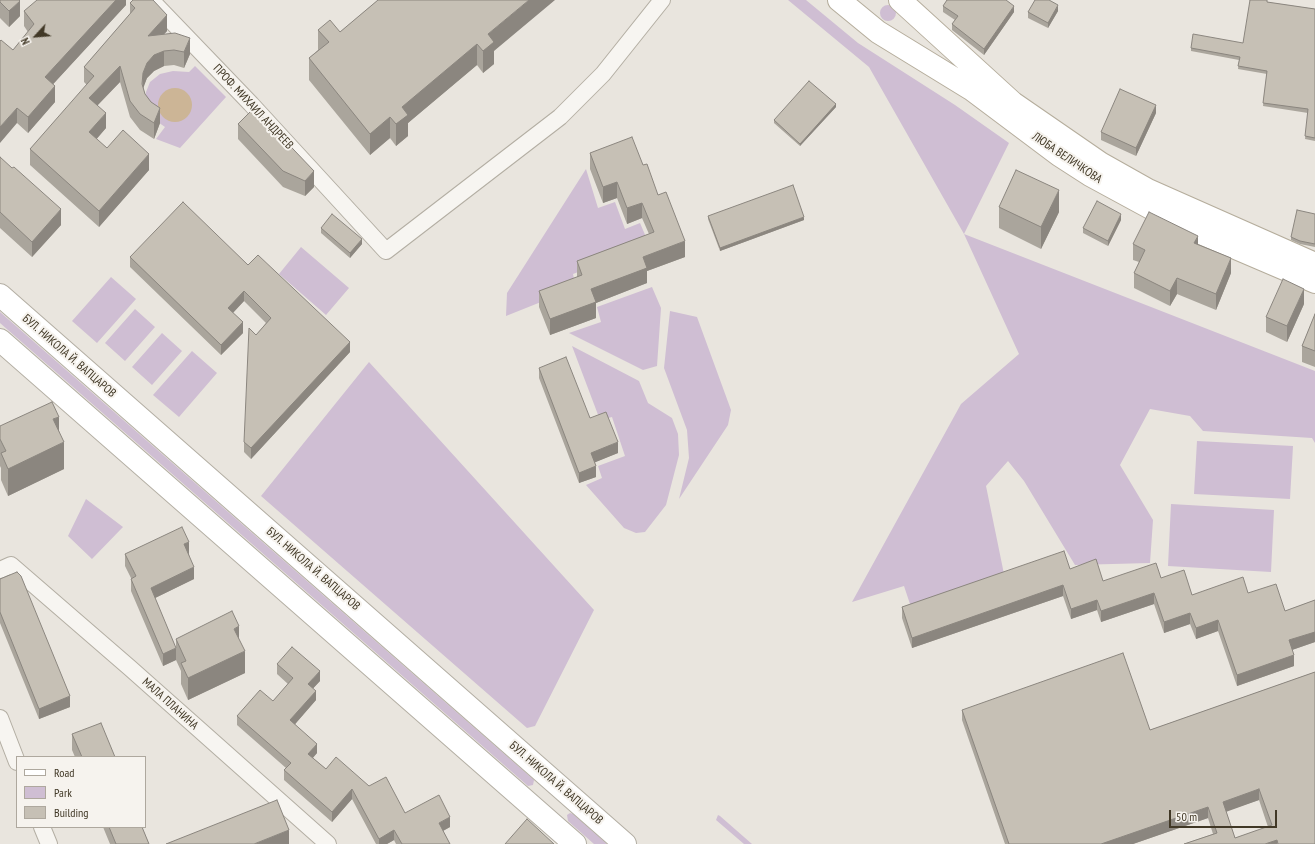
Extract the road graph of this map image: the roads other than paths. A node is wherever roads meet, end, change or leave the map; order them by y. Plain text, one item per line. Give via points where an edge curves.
1 (151, 0) edge
2 (662, 0) edge
3 (865, 0) edge
4 (900, 0) edge
5 (840, 2) edge
6 (1315, 264) edge
7 (1315, 282) edge
8 (0, 295) edge
9 (0, 340) edge
10 (5, 568) edge
11 (0, 718) edge
12 (10, 756) edge
13 (560, 786) junction
14 (539, 812) junction
15 (42, 828) edge
16 (49, 844) edge
17 (328, 844) edge
18 (575, 844) edge
19 (625, 844) edge

1 - 2 street, ПРОФ. МИХАИЛ АНДРЕЕВ via 386,251 560,117 603,74
3 - 5 main road via 852,6
4 - 6 main road, ЛЮБА ВЕЛИЧКОВА via 1013,104 1100,163 1148,190
5 - 7 main road, ЛЮБА ВЕЛИЧКОВА via 878,32 971,89 1090,175 1184,226
8 - 13 main road, БУЛ. НИКОЛА Й. ВАПЦАРОВ
9 - 14 main road
10 - 17 street, МАЛА ПЛАНИНА via 130,668
11 - 12 street
13 - 14 main road
13 - 19 main road, БУЛ. НИКОЛА Й. ВАПЦАРОВ
14 - 18 main road
15 - 16 street

